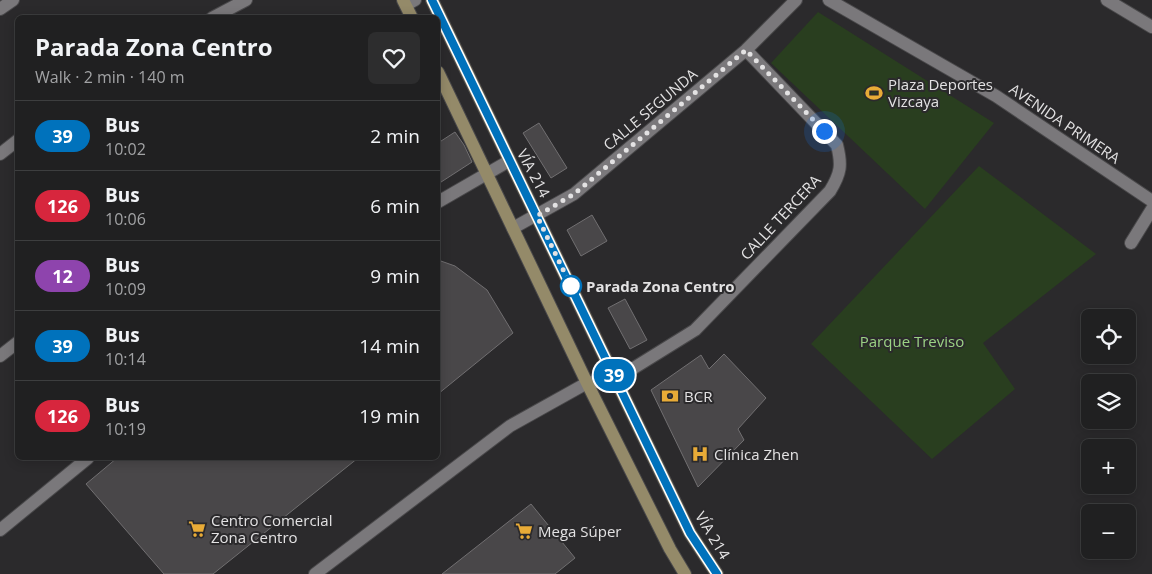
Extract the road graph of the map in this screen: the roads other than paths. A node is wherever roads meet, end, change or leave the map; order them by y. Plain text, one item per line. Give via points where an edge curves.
1 (13, 0) edge
2 (246, 0) edge
3 (432, 0) edge
4 (796, 0) edge
5 (829, 0) edge
6 (1106, 0) edge
7 (408, 2) edge
8 (0, 9) edge
9 (218, 15) edge
10 (411, 15) edge
11 (439, 15) edge
12 (440, 17) edge
13 (1152, 27) edge
14 (746, 50) junction
15 (440, 76) edge
16 (15, 142) edge
17 (0, 154) edge
18 (508, 161) junction
19 (487, 174) junction
20 (440, 201) edge
21 (1152, 201) edge
22 (1152, 209) edge
23 (537, 216) junction
24 (513, 228) junction
25 (1130, 243) dead end
26 (15, 344) edge
27 (0, 356) edge
28 (616, 379) junction
29 (587, 383) junction
30 (86, 460) edge
31 (0, 530) edge
32 (315, 574) edge
33 (685, 574) edge
34 (717, 574) edge

1 - 8 street
2 - 9 street
3 - 11 main road, VÍA 214
4 - 14 street, CALLE SEGUNDA
5 - 21 street, AVENIDA PRIMERA via 996,96
6 - 13 street
7 - 10 main road
12 - 18 main road, VÍA 214
14 - 23 street, CALLE SEGUNDA via 574,194
14 - 28 street, CALLE TERCERA via 837,145 841,161 839,176 830,191 695,330
15 - 19 main road
16 - 17 street
18 - 19 street
18 - 23 main road, VÍA 214
19 - 20 street
19 - 24 main road
22 - 25 street
23 - 24 street, CALLE SEGUNDA
23 - 28 main road, VÍA 214
24 - 29 main road
26 - 27 street
28 - 29 street
28 - 34 main road, VÍA 214 via 690,533
29 - 32 street via 510,426
29 - 33 main road
30 - 31 street

